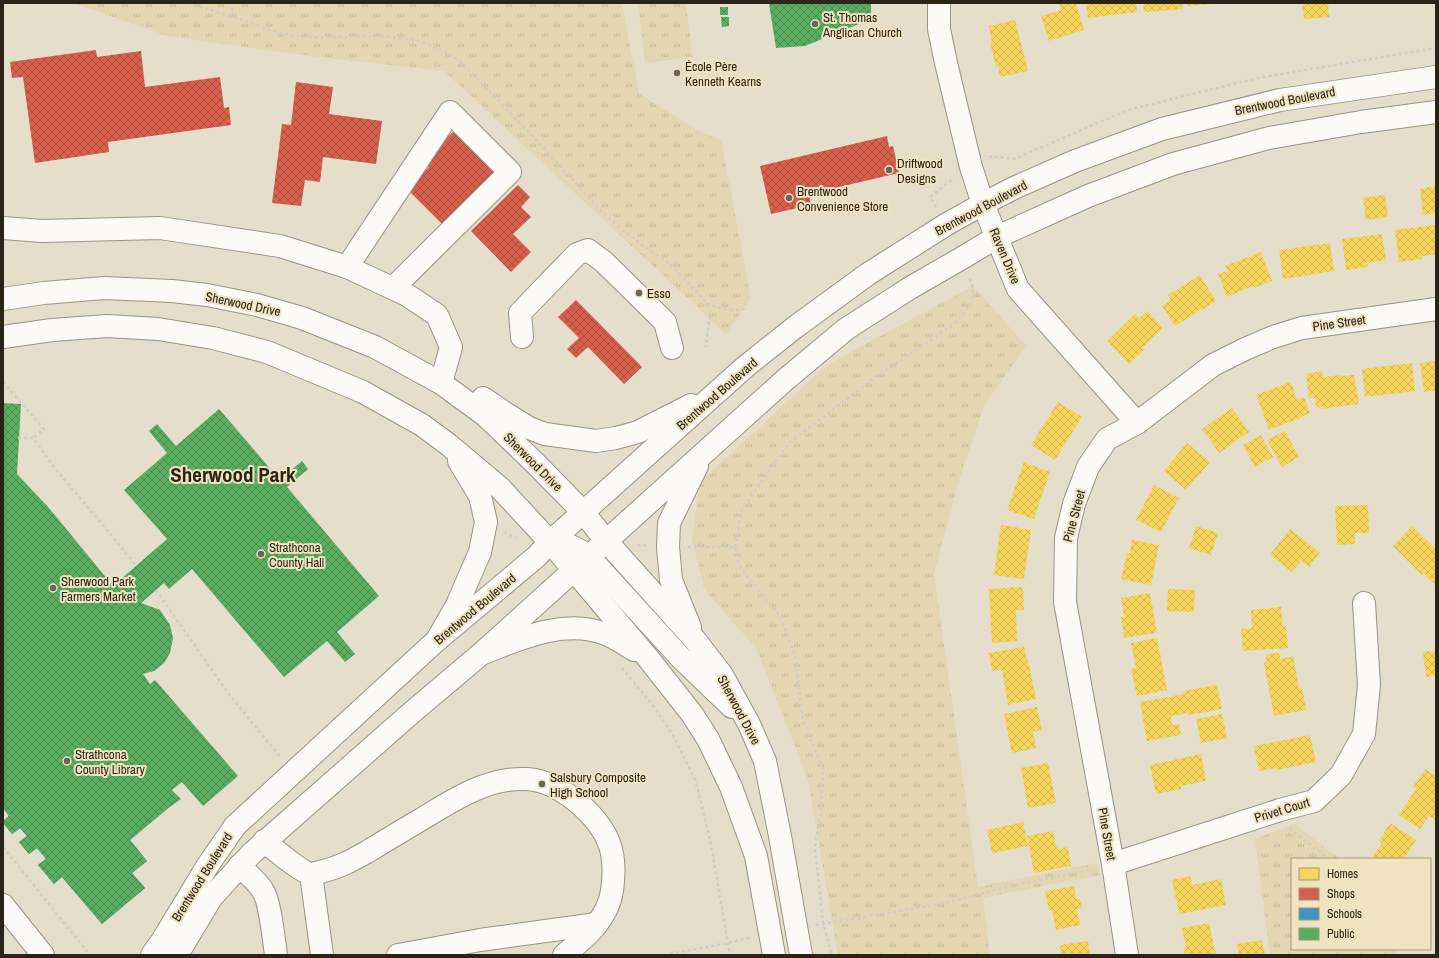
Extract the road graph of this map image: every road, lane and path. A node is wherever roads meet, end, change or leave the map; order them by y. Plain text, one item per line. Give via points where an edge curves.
1 (234, 3) edge
2 (939, 3) edge
3 (230, 16) dead end
4 (1436, 77) edge
5 (1436, 112) edge
6 (930, 197) dead end
7 (983, 204) junction
8 (947, 224) junction
9 (3, 228) edge
10 (997, 237) junction
11 (962, 258) junction
12 (347, 267) junction
13 (393, 288) junction
14 (3, 299) edge
15 (706, 303) dead end
16 (747, 309) dead end
17 (1436, 309) edge
18 (3, 337) edge
19 (522, 337) dead end
20 (672, 348) dead end
21 (3, 382) edge
22 (442, 383) junction
23 (722, 389) junction
24 (1137, 423) junction
25 (18, 438) dead end
26 (33, 438) junction
27 (448, 445) junction
28 (704, 452) junction
29 (583, 512) junction
30 (503, 532) dead end
31 (517, 538) dead end
32 (550, 542) junction
33 (607, 542) junction
34 (687, 547) dead end
35 (734, 547) junction
36 (581, 564) junction
37 (136, 566) dead end
38 (156, 590) dead end
39 (1364, 603) dead end
40 (437, 640) junction
41 (696, 641) junction
42 (481, 654) junction
43 (648, 658) junction
44 (617, 663) dead end
45 (750, 724) junction
46 (282, 759) dead end
47 (1280, 810) junction
48 (264, 841) junction
49 (3, 847) edge
50 (1328, 858) edge
51 (1113, 864) junction
52 (239, 866) junction
53 (311, 874) junction
54 (3, 905) edge
55 (597, 924) junction
56 (823, 924) junction
57 (810, 926) dead end
58 (753, 936) dead end
59 (728, 943) junction
60 (43, 955) edge
61 (90, 955) edge
62 (152, 955) edge
63 (177, 955) edge
64 (276, 955) edge
65 (322, 955) edge
66 (398, 955) edge
67 (564, 955) edge
68 (664, 955) edge
69 (730, 955) edge
70 (774, 955) edge
71 (801, 955) edge
72 (832, 955) edge
73 (1127, 955) edge

1 - 3 path
2 - 7 main road, Raven Drive via 939,29 950,84
4 - 7 main road, Brentwood Boulevard via 1280,100 1162,129 1075,161
5 - 10 main road, Brentwood Boulevard via 1269,138 1172,164 1088,196
6 - 8 path
7 - 8 main road, Brentwood Boulevard
7 - 10 main road, Raven Drive
8 - 23 main road, Brentwood Boulevard via 868,274 794,328
9 - 12 main road via 42,231 160,228 280,246
10 - 11 main road, Brentwood Boulevard
10 - 24 main road, Raven Drive via 1018,289
11 - 28 main road, Brentwood Boulevard via 846,329
11 - 35 path via 973,286 972,299 964,313 954,324 873,379 789,443 742,508
12 - 13 main road
12 - 13 main road via 450,112 510,172
13 - 22 main road via 437,315 451,347
14 - 22 main road, Sherwood Drive via 104,288 207,295 257,305 302,318 375,347
15 - 16 path via 726,310
17 - 24 main road, Pine Street via 1302,328 1273,337 1213,365
18 - 27 main road via 107,326 158,329 213,338 267,352 363,392 422,425
19 - 20 main road via 520,313 577,254 588,250 604,262 665,322
21 - 26 path via 44,429
22 - 23 main road via 483,398 529,428 545,434 596,441 638,432
22 - 29 main road, Sherwood Drive via 486,416
23 - 29 main road, Brentwood Boulevard
24 - 51 main road, Pine Street via 1107,439 1088,466 1074,504 1066,538 1065,602
25 - 26 path
26 - 37 path
27 - 32 main road via 500,488
27 - 40 main road via 480,496 486,522 480,552 457,605
28 - 33 main road, Brentwood Boulevard
28 - 41 main road via 670,523 668,547 671,580
29 - 32 main road, Brentwood Boulevard
29 - 33 main road, Sherwood Drive
30 - 31 path
32 - 36 main road
32 - 40 main road, Brentwood Boulevard via 536,557
33 - 36 main road, Brentwood Boulevard
33 - 41 main road, Sherwood Drive
34 - 35 path
35 - 56 path via 738,562 748,578 780,616 795,655 803,721 823,769 815,848
36 - 42 main road, Brentwood Boulevard
36 - 43 main road
36 - 45 main road
38 - 46 path via 228,693
39 - 47 main road, Privet Court via 1369,685 1364,734 1341,775 1314,801
40 - 62 main road, Brentwood Boulevard via 235,826
41 - 45 main road, Sherwood Drive via 722,675
42 - 43 main road via 525,637 574,628 607,634
42 - 48 main road, Brentwood Boulevard
43 - 70 main road via 692,714 731,787 756,856
44 - 59 path via 655,708 674,737 696,782 710,839
45 - 71 main road, Sherwood Drive via 765,761
47 - 50 path via 1292,831
47 - 51 main road, Privet Court
48 - 52 main road, Brentwood Boulevard
48 - 53 main road via 303,871
49 - 61 path
51 - 56 path via 941,904
51 - 73 main road, Pine Street
52 - 63 main road, Brentwood Boulevard via 211,898
52 - 64 main road via 264,891
53 - 55 main road via 347,864 473,790 493,783 528,779 547,784 570,796 602,827 612,848 614,873 611,896
53 - 65 main road
54 - 60 main road
55 - 66 main road via 480,940
55 - 67 main road
56 - 57 path
56 - 72 path
58 - 59 path
59 - 68 path
59 - 69 path

